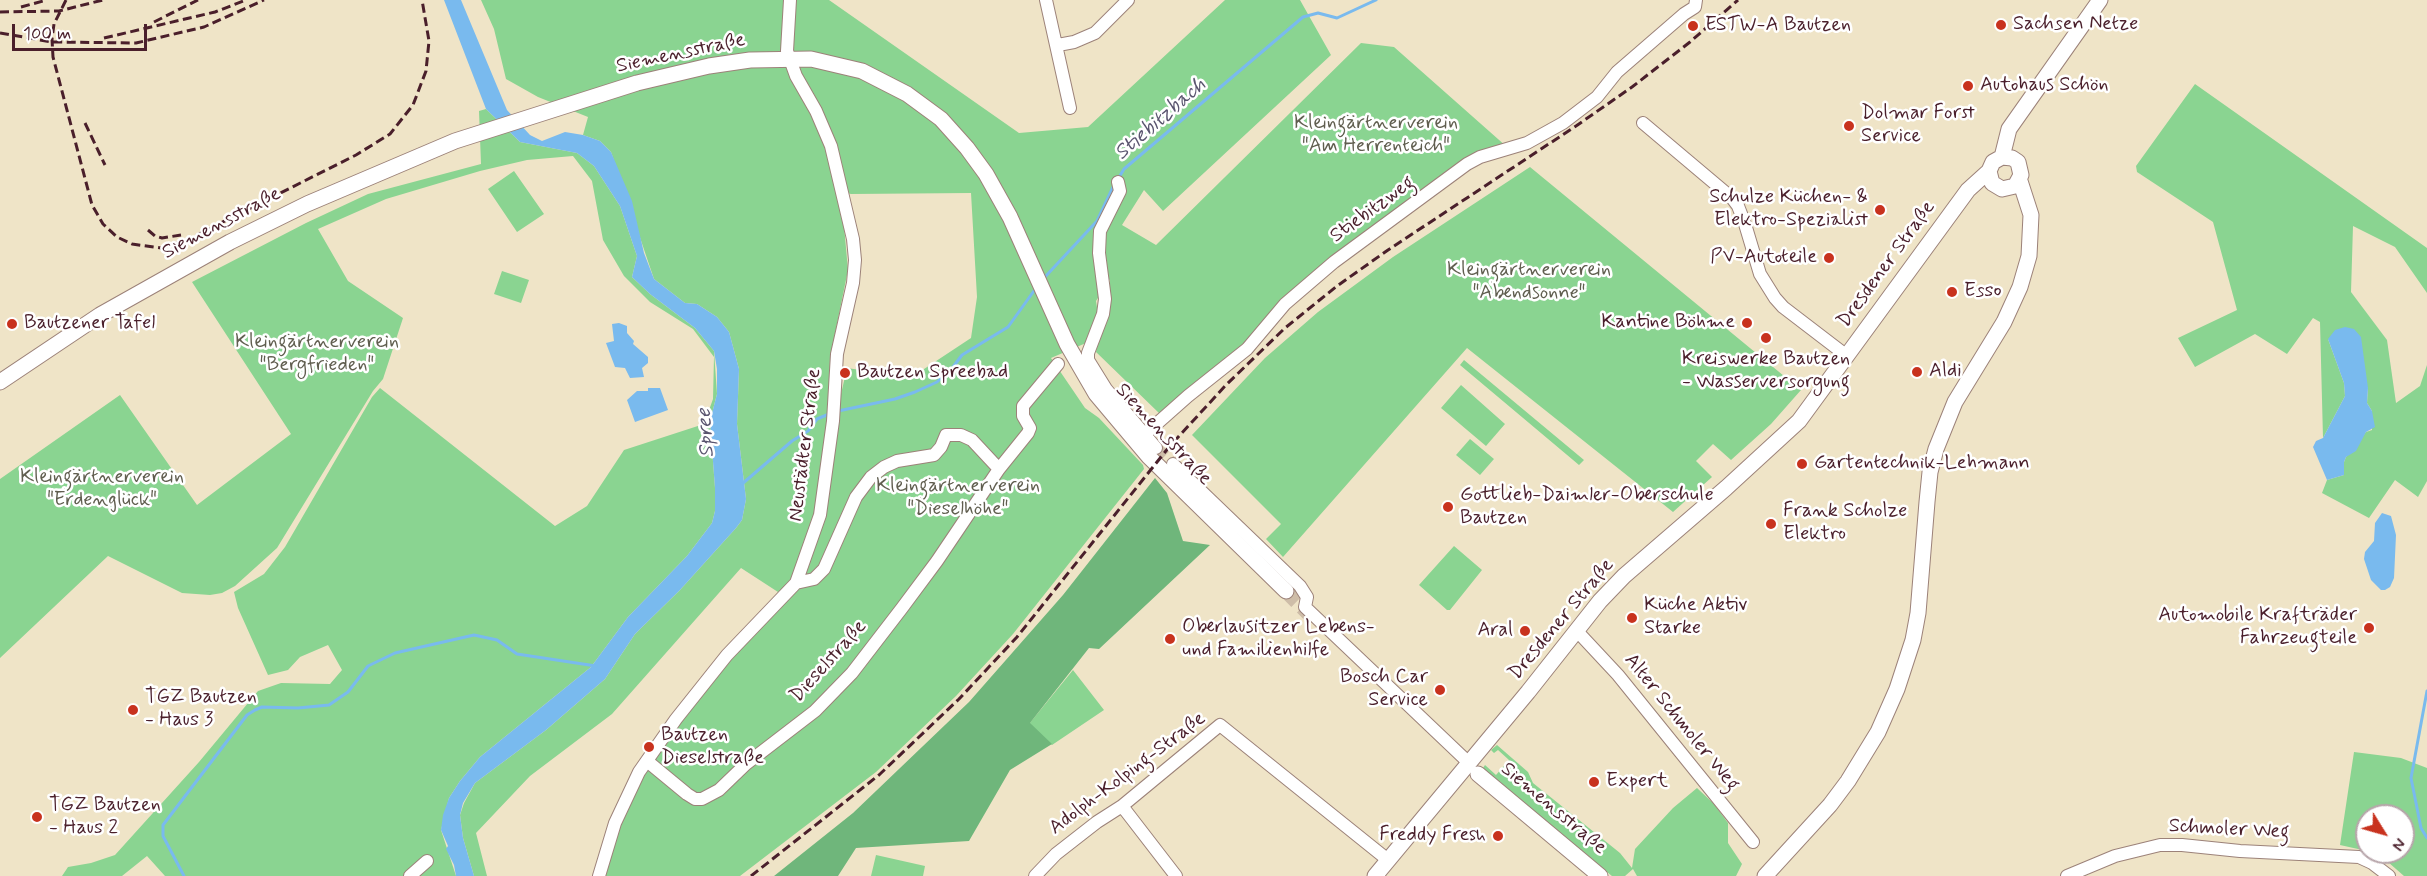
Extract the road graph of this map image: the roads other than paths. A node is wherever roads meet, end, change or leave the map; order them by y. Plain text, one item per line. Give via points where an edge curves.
1 (790, 0) edge
2 (1046, 0) edge
3 (1128, 0) edge
4 (1696, 0) edge
5 (2100, 0) edge
6 (1058, 45) junction
7 (789, 58) junction
8 (1070, 108) dead end
9 (1643, 123) dead end
10 (2007, 158) junction
11 (1991, 177) junction
12 (1118, 182) dead end
13 (2014, 185) junction
14 (1847, 356) junction
15 (1059, 364) dead end
16 (0, 382) edge
17 (1144, 435) junction
18 (1156, 448) tunnel mouth
19 (1173, 464) tunnel mouth
20 (999, 470) junction
21 (796, 583) junction
22 (1286, 591) tunnel mouth
23 (1576, 630) junction
24 (647, 761) junction
25 (1474, 768) junction
26 (1122, 806) junction
27 (1801, 837) junction
28 (1753, 842) dead end
29 (1388, 860) junction
30 (427, 861) dead end
31 (410, 876) edge
32 (599, 876) edge
33 (1035, 876) edge
34 (1176, 876) edge
35 (1376, 876) edge
36 (1600, 876) edge
37 (1753, 876) edge
38 (1765, 876) edge
39 (2067, 876) edge
40 (2389, 876) edge

1 - 7 street, Neustädter Straße
2 - 6 street
3 - 6 street via 1095,33
4 - 17 street, Stiebitzweg via 1695,7 1563,123 1527,143 1467,164 1334,262 1285,304 1247,349
5 - 10 main road via 2018,116
6 - 8 street
7 - 16 main road, Siemensstraße via 709,66 637,83 455,141 307,204 193,262 100,315
7 - 21 street, Neustädter Straße via 831,146 854,249 853,283 837,354 820,516
7 - 22 main road, Siemensstraße via 862,71 907,94 941,118 986,174 1010,217 1078,367 1114,418
9 - 14 street, Dresdener Straße via 1732,198 1745,224 1760,274 1772,293 1783,307
10 - 11 main road, Dresdener Straße via 1993,162
10 - 13 main road via 2018,162 2021,169
11 - 13 main road via 2002,189
11 - 14 main road, Dresdener Straße via 1973,184
12 - 17 street via 1120,191 1100,231 1105,299 1088,360
13 - 27 main road via 2030,232 2029,256 2004,322 1955,402 1936,449 1930,472 1918,613 1897,689 1878,732 1848,781
14 - 23 main road, Dresdener Straße via 1788,432 1624,576
15 - 20 street, Dieselstraße via 1023,406 1023,416 1030,428
17 - 18 street
19 - 25 street via 1300,586 1307,597 1305,607
20 - 21 street via 972,440 961,435 946,435 934,455 884,467 856,497 824,569 814,579
20 - 24 street, Dieselstraße via 852,673 803,721 719,790 702,799 687,794
21 - 24 street, Neustädter Straße via 727,655
23 - 25 main road, Dresdener Straße
23 - 28 street, Alter Schmoler Weg via 1618,675
24 - 32 street, Neustädter Straße via 615,823
25 - 29 main road, Dresdener Straße
25 - 36 main road, Siemensstraße
26 - 29 street, Adolph-Kolping-Straße via 1220,725
26 - 33 street, Adolph-Kolping-Straße via 1056,854
26 - 34 street
27 - 37 main road
27 - 38 main road
29 - 35 main road, Dresdener Straße
30 - 31 street
39 - 40 street, Schmoler Weg via 2115,856 2160,845 2182,845 2359,857

